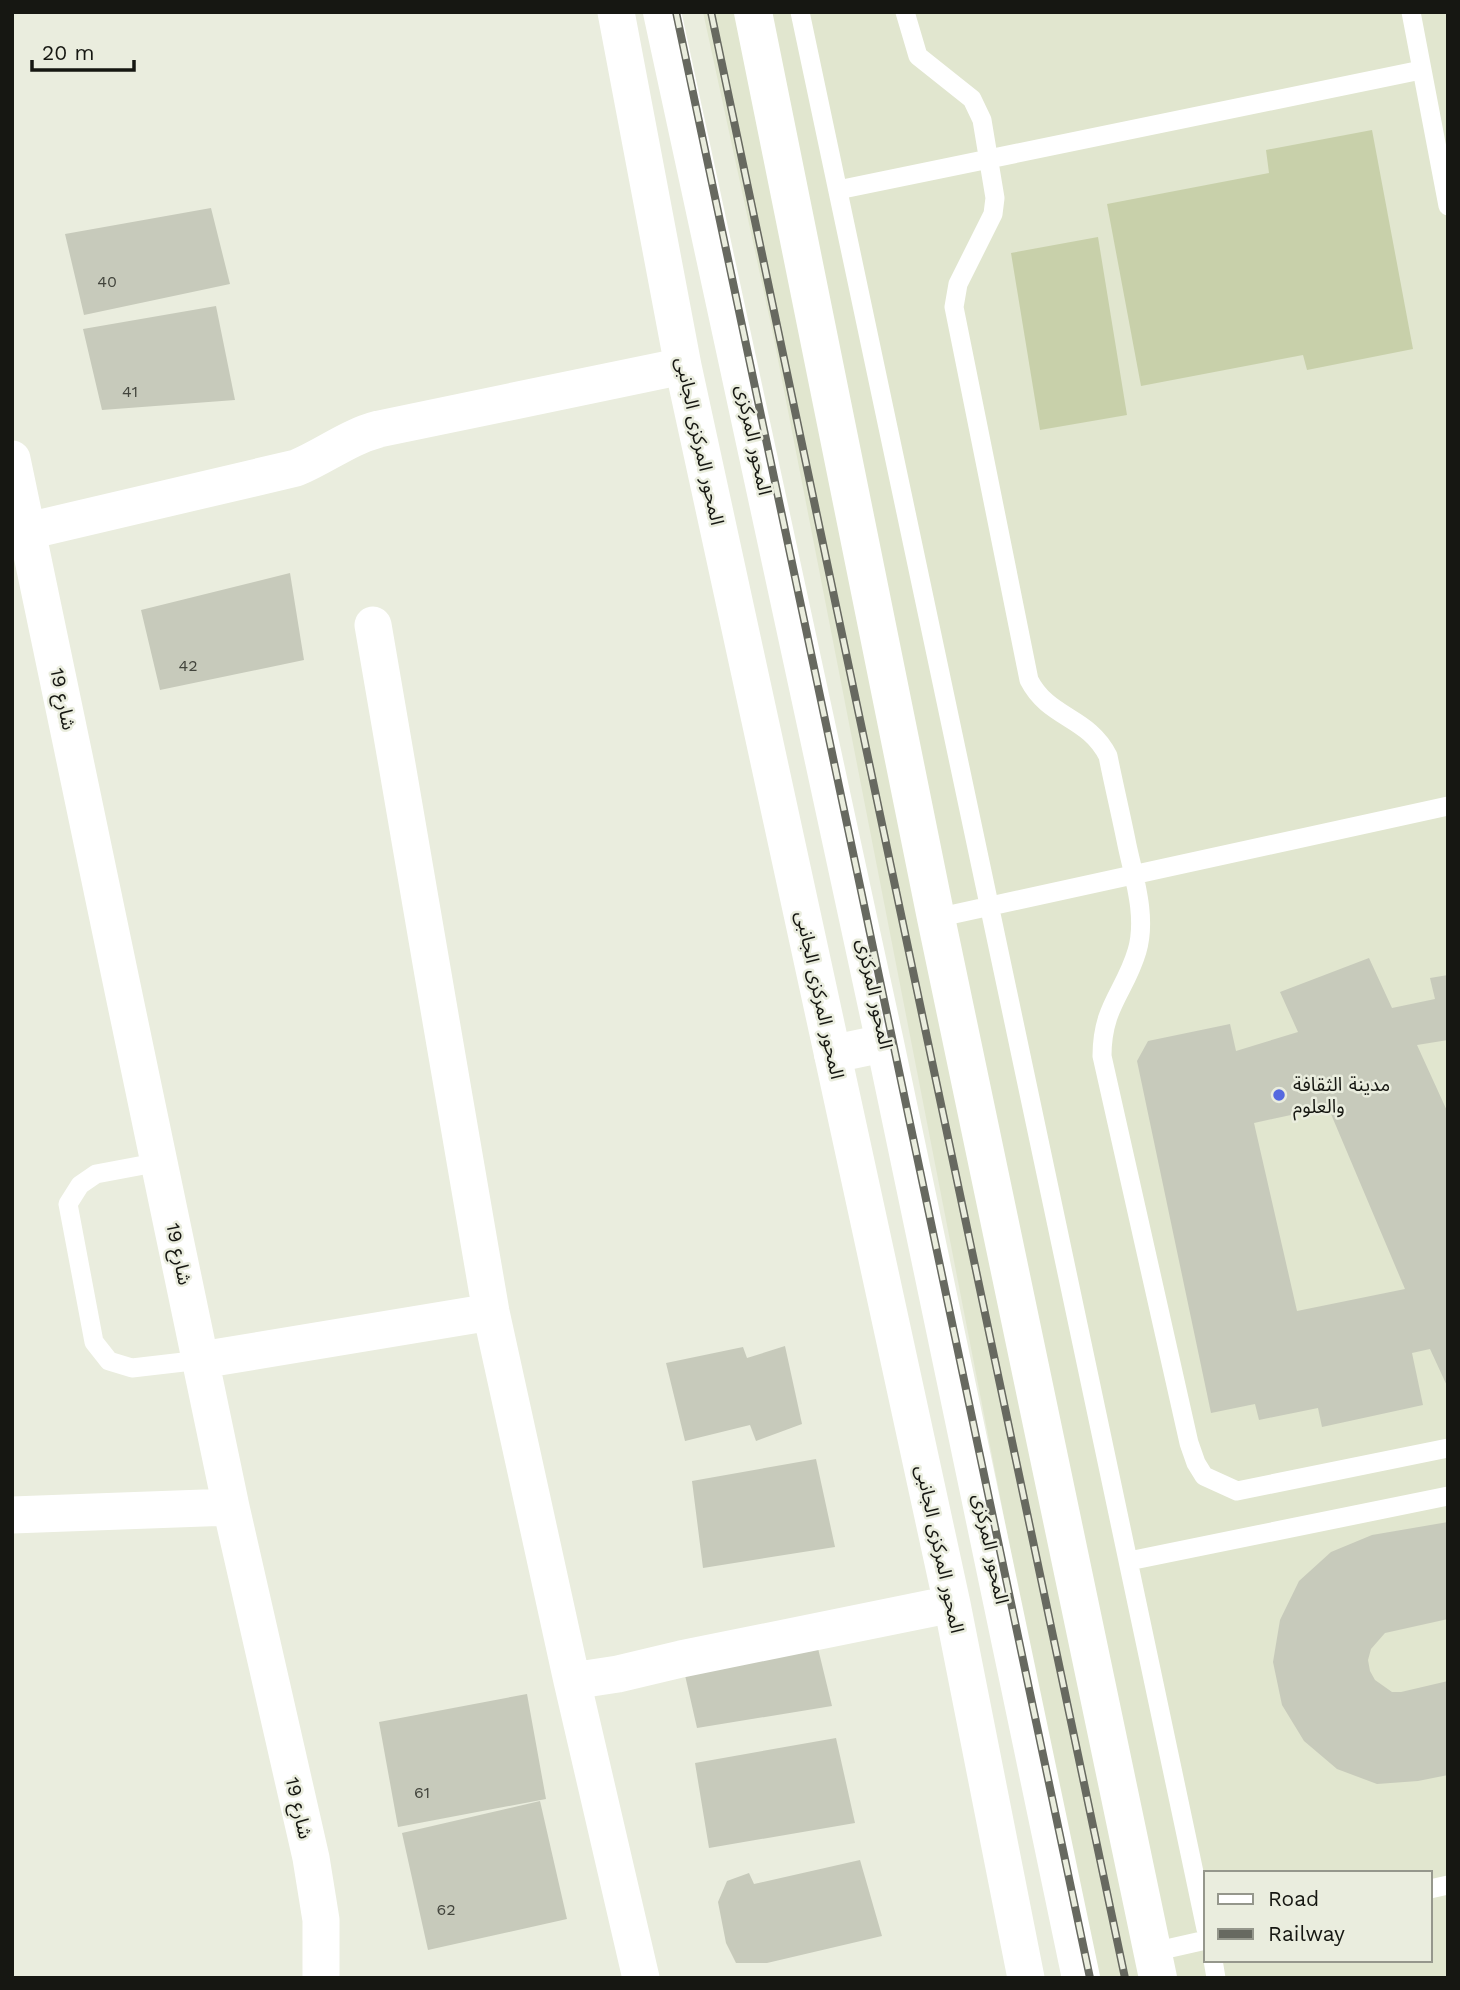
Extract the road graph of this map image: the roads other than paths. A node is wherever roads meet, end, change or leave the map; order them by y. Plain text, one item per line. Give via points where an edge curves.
1 (616, 12) edge
2 (662, 12) edge
3 (754, 12) edge
4 (800, 12) edge
5 (905, 12) edge
6 (1411, 12) edge
7 (1422, 70) junction
8 (988, 158) junction
9 (838, 190) junction
10 (1448, 206) edge
11 (683, 366) junction
12 (13, 468) edge
13 (28, 531) junction
14 (373, 625) dead end
15 (1448, 806) edge
16 (1133, 875) junction
17 (990, 907) junction
18 (936, 918) junction
19 (885, 1043) junction
20 (833, 1054) junction
21 (160, 1162) junction
22 (491, 1312) junction
23 (201, 1360) junction
24 (1448, 1448) edge
25 (1448, 1496) edge
26 (231, 1507) junction
27 (12, 1515) edge
28 (1129, 1561) junction
29 (952, 1604) junction
30 (572, 1681) junction
31 (1204, 1919) edge
32 (1204, 1941) edge
33 (1156, 1965) edge
34 (321, 1978) edge
35 (641, 1978) edge
36 (1026, 1978) edge
37 (1081, 1978) edge

1 - 11 street, المحور المركزى الجانبى
2 - 19 main road, المحور المركزى
3 - 18 main road
4 - 9 lane
5 - 8 lane via 918,56 972,99 978,109
6 - 7 lane
7 - 8 lane
7 - 10 lane
8 - 9 lane
8 - 16 lane via 993,214 958,284 954,307 1023,654 1029,680 1042,701 1086,727 1108,756
9 - 17 lane
11 - 13 street via 379,429 349,438 309,462 281,472
11 - 20 street, المحور المركزى الجانبى
12 - 13 street, شارع 19
13 - 21 street, شارع 19
14 - 22 street
15 - 16 lane
16 - 17 lane
16 - 24 lane via 1141,931 1137,951 1107,1015 1102,1056 1195,1463 1204,1476 1237,1491
17 - 18 lane
17 - 28 lane
18 - 33 main road
19 - 20 main road
19 - 37 main road, المحور المركزى
20 - 29 street, المحور المركزى الجانبى
21 - 23 street, شارع 19
21 - 23 lane via 96,1174 80,1185 68,1204 94,1342 109,1360 132,1368
22 - 23 street
22 - 30 street
23 - 26 street, شارع 19
25 - 28 lane
26 - 27 street
26 - 34 street, شارع 19 via 311,1858 321,1920
28 - 31 lane
29 - 30 street
29 - 36 street, المحور المركزى الجانبى
30 - 35 street
32 - 33 lane

